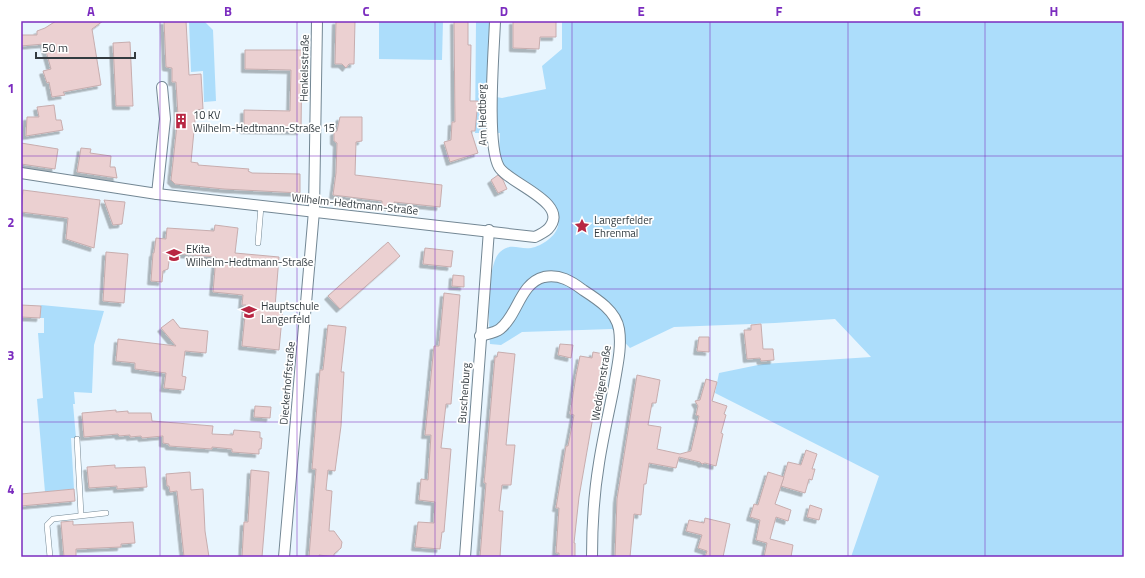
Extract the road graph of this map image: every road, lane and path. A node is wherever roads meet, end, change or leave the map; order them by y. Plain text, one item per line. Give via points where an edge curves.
1 (317, 21) edge
2 (495, 21) edge
3 (162, 87) dead end
4 (21, 173) edge
5 (157, 194) junction
6 (261, 206) junction
7 (314, 211) junction
8 (548, 229) joint
9 (489, 230) junction
10 (258, 243) dead end
11 (480, 336) junction
12 (77, 439) dead end
13 (106, 513) dead end
14 (81, 515) junction
15 (50, 557) edge
16 (284, 557) edge
17 (465, 557) edge
18 (592, 557) edge

1 - 7 street, Henkelsstraße
2 - 8 street, Am Hedtberg via 495,154 499,167 508,177 545,201 552,209 552,220
3 - 5 street via 165,119
4 - 5 street, Wilhelm-Hedtmann-Straße
5 - 6 street, Wilhelm-Hedtmann-Straße
6 - 7 street, Wilhelm-Hedtmann-Straße
6 - 10 lane
7 - 9 street, Wilhelm-Hedtmann-Straße
7 - 16 street, Dieckerhoffstraße
8 - 9 street, Wilhelm-Hedtmann-Straße via 535,237
9 - 11 street, Buschenburg
11 - 17 street, Buschenburg
11 - 18 street, Weddigenstraße via 500,330 526,290 534,282 554,276 563,278 598,300 610,311 619,328 619,358 599,465
12 - 14 lane
13 - 14 lane
14 - 15 lane via 53,519 47,525

